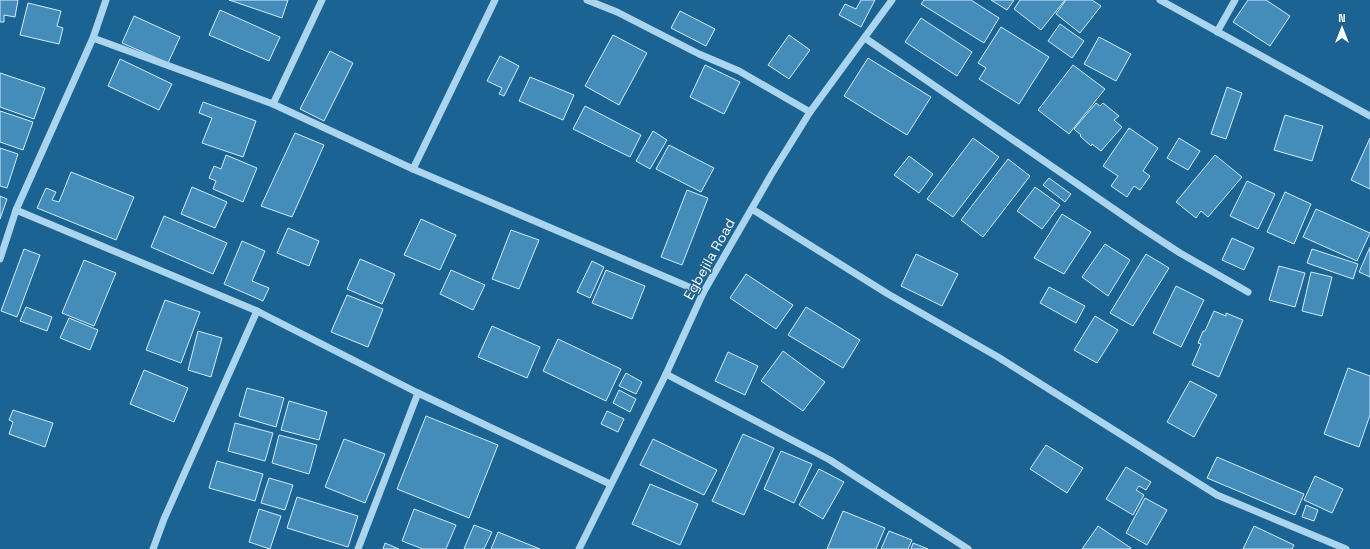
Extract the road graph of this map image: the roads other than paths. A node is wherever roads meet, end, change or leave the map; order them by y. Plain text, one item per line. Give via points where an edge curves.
1 (106, 0) edge
2 (322, 0) edge
3 (495, 0) edge
4 (587, 0) edge
5 (892, 0) edge
6 (1160, 0) edge
7 (1235, 0) edge
8 (1217, 32) junction
9 (93, 38) junction
10 (865, 38) junction
11 (273, 104) junction
12 (810, 112) junction
13 (1370, 116) edge
14 (413, 169) junction
15 (752, 209) junction
16 (16, 210) junction
17 (0, 258) edge
18 (1248, 292) dead end
19 (703, 293) junction
20 (257, 311) junction
21 (666, 374) junction
22 (418, 393) junction
23 (610, 484) junction
24 (580, 548) edge
25 (153, 549) edge
26 (358, 549) edge
27 (968, 549) edge
28 (1346, 549) edge

1 - 9 street
2 - 11 street
3 - 14 street
4 - 12 street via 739,71
5 - 10 street, Egbejila Road
6 - 8 street
7 - 8 street
8 - 13 street
9 - 11 street
9 - 16 street
10 - 12 street, Egbejila Road
10 - 18 street via 1180,254
11 - 14 street
12 - 15 street, Egbejila Road
14 - 19 street
15 - 19 street, Egbejila Road
15 - 28 street via 888,294 998,357 1217,495
16 - 17 street
16 - 20 street
19 - 21 street, Egbejila Road
20 - 22 street
20 - 25 street
21 - 23 street, Egbejila Road
21 - 27 street via 830,460
22 - 23 street
22 - 26 street
23 - 24 street, Egbejila Road

